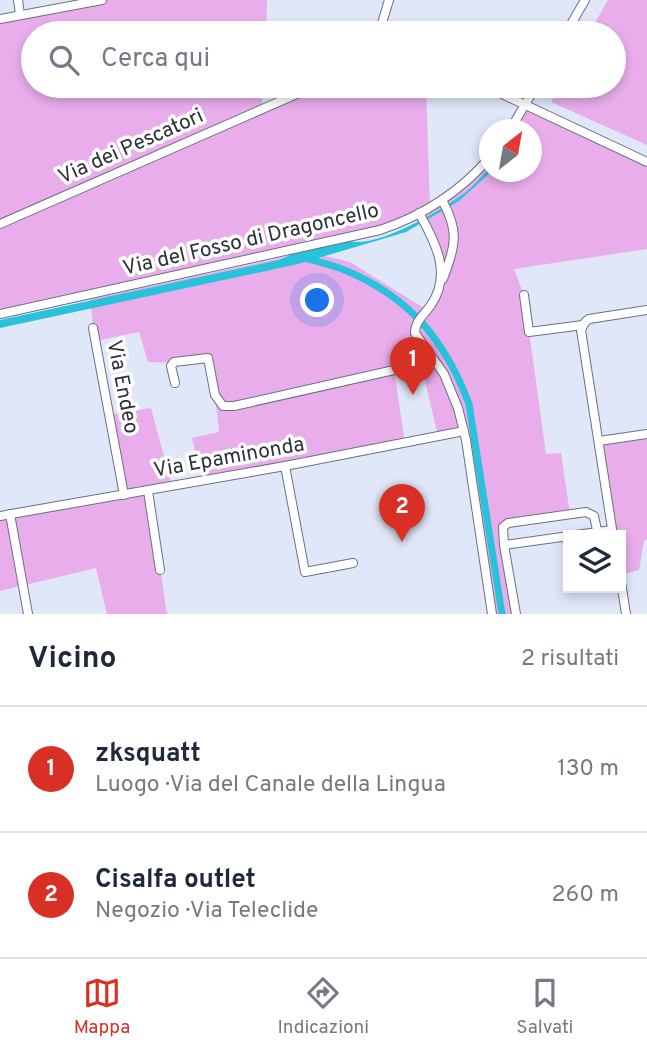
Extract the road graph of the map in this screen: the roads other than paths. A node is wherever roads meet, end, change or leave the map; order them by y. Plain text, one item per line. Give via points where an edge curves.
1 (18, 0) edge
2 (102, 0) edge
3 (389, 0) edge
4 (584, 0) edge
5 (20, 15) junction
6 (0, 19) edge
7 (383, 21) edge
8 (573, 21) edge
9 (288, 98) edge
10 (512, 98) edge
11 (531, 98) edge
12 (528, 105) junction
13 (518, 119) edge
14 (647, 162) edge
15 (479, 168) edge
16 (442, 201) junction
17 (420, 214) junction
18 (0, 224) edge
19 (438, 251) junction
20 (452, 251) junction
21 (440, 289) junction
22 (524, 295) dead end
23 (647, 310) edge
24 (0, 314) edge
25 (583, 325) junction
26 (93, 328) dead end
27 (434, 360) junction
28 (175, 383) dead end
29 (464, 431) junction
30 (647, 434) edge
31 (599, 441) junction
32 (285, 466) junction
33 (148, 491) junction
34 (124, 495) junction
35 (10, 514) junction
36 (0, 516) edge
37 (597, 530) edge
38 (613, 530) edge
39 (563, 535) edge
40 (504, 545) junction
41 (353, 563) dead end
42 (160, 569) dead end
43 (623, 593) edge
44 (28, 614) edge
45 (492, 614) edge
46 (516, 614) edge
47 (626, 614) edge

1 - 5 street
2 - 5 street
3 - 7 street
4 - 8 street
5 - 6 street
9 - 18 street, Via dei Pescatori
10 - 12 street
11 - 12 street
12 - 13 street
12 - 14 street
15 - 16 street, Via del Fosso di Dragoncello
16 - 17 street, Via del Fosso di Dragoncello
16 - 20 street via 455,228
17 - 19 street
17 - 24 street, Via del Fosso di Dragoncello via 369,232
19 - 20 street
19 - 21 street
20 - 21 street
21 - 27 street via 415,328 416,338
22 - 25 street via 529,332
23 - 25 street via 591,319
25 - 31 street via 581,338
26 - 34 street, Via Endeo
27 - 28 street via 234,406 218,400 208,358 174,362
27 - 29 street via 453,394
29 - 32 street, Via Epaminonda
29 - 45 street
30 - 31 street
31 - 38 street
32 - 33 street, Via Epaminonda
32 - 41 street via 305,572
33 - 34 street, Via Epaminonda
33 - 42 street
34 - 35 street, Via Epaminonda
35 - 36 street, Via Epaminonda
35 - 44 street
37 - 40 street via 594,516 588,512 513,523 503,527
39 - 40 street
40 - 46 street
43 - 47 street

